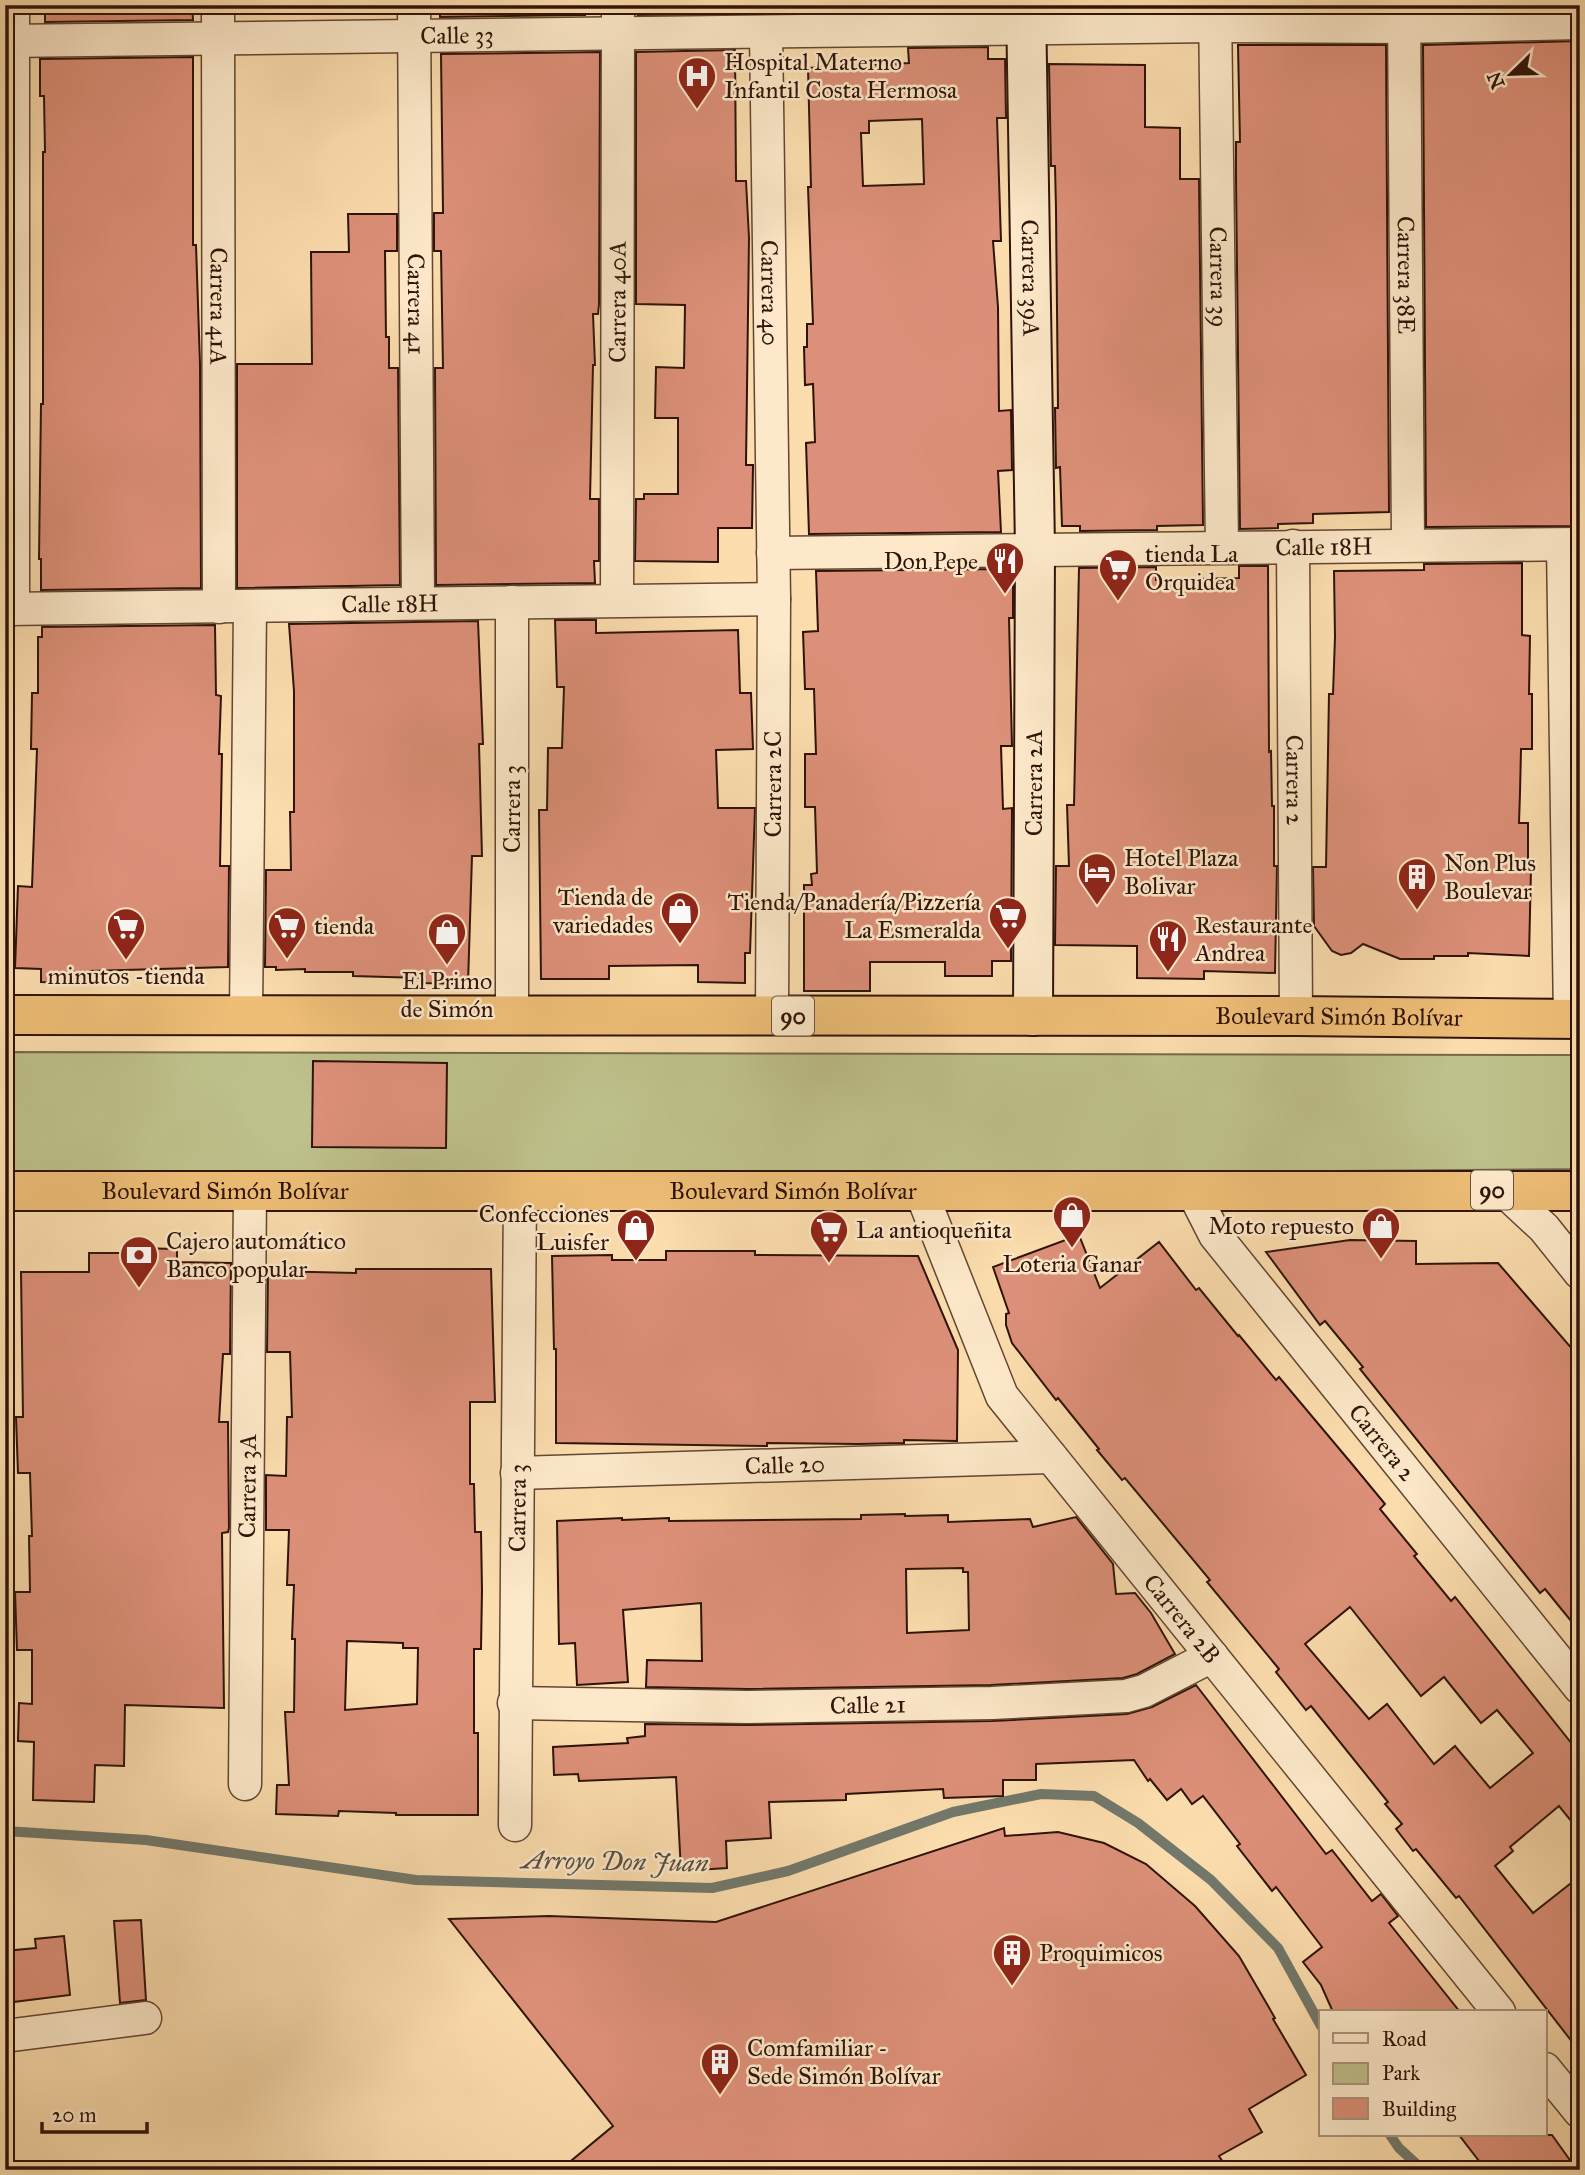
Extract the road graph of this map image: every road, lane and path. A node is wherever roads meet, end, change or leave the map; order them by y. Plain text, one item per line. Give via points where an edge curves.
1 (13, 5) edge
2 (218, 5) edge
3 (1215, 15) edge
4 (1404, 16) edge
5 (1026, 17) edge
6 (810, 18) edge
7 (618, 19) edge
8 (414, 20) edge
9 (1580, 23) edge
10 (766, 32) junction
11 (218, 39) junction
12 (9, 41) edge
13 (1408, 544) junction
14 (1571, 545) edge
15 (1293, 546) junction
16 (1222, 547) junction
17 (1035, 549) junction
18 (773, 553) junction
19 (774, 599) junction
20 (617, 600) junction
21 (512, 602) junction
22 (418, 603) junction
23 (250, 606) junction
24 (219, 607) junction
25 (9, 609) edge
26 (246, 1015) junction
27 (5, 1016) edge
28 (512, 1016) junction
29 (772, 1016) junction
30 (1033, 1016) junction
31 (1296, 1016) junction
32 (1577, 1020) edge
33 (1192, 1190) junction
34 (1503, 1190) junction
35 (5, 1191) edge
36 (250, 1191) junction
37 (520, 1191) junction
38 (1578, 1191) edge
39 (921, 1192) junction
40 (1580, 1273) edge
41 (1051, 1457) junction
42 (517, 1473) junction
43 (1212, 1656) junction
44 (1580, 1688) edge
45 (514, 1703) junction
46 (245, 1784) dead end
47 (515, 1825) dead end
48 (1497, 2010) edge
49 (145, 2018) dead end
50 (5, 2036) edge
51 (1546, 2069) edge
52 (1579, 2109) edge

1 - 12 street
2 - 11 street, Carrera 41A
3 - 4 street, Calle 33
3 - 5 street, Calle 33
3 - 16 street, Carrera 39
4 - 9 street, Calle 33
4 - 13 street, Carrera 38E
5 - 6 street, Calle 33
5 - 17 street, Carrera 39A
6 - 10 street, Calle 33
7 - 8 street, Calle 33
7 - 10 street, Calle 33
7 - 20 street, Carrera 40A
8 - 11 street, Calle 33
8 - 22 street, Carrera 41
10 - 18 street, Carrera 40
11 - 12 street, Calle 33
11 - 24 street, Carrera 41A
12 - 25 street
13 - 14 street, Calle 18H
13 - 15 street, Calle 18H
14 - 32 street
15 - 16 street, Calle 18H
15 - 31 street, Carrera 2
16 - 17 street, Calle 18H
17 - 18 street, Calle 18H
17 - 30 street, Carrera 2A
18 - 19 street, Carrera 2C
19 - 20 street, Calle 18H
19 - 29 street, Carrera 2C
20 - 21 street, Calle 18H
21 - 22 street, Calle 18H
21 - 28 street, Carrera 3
22 - 23 street, Calle 18H
23 - 24 street, Calle 18H
23 - 26 street
24 - 25 street, Calle 18H
26 - 27 highway, Boulevard Simón Bolívar / 90
26 - 28 highway, Boulevard Simón Bolívar / 90
28 - 29 highway, Boulevard Simón Bolívar / 90
29 - 30 highway, Boulevard Simón Bolívar / 90
30 - 31 highway, Boulevard Simón Bolívar / 90
31 - 32 highway, Boulevard Simón Bolívar / 90
33 - 34 highway, Boulevard Simón Bolívar / 90
33 - 39 highway, Boulevard Simón Bolívar / 90
33 - 44 street, Carrera 2 via 1215,1235
34 - 38 highway, Boulevard Simón Bolívar / 90
34 - 40 street via 1544,1228
35 - 36 highway, Boulevard Simón Bolívar / 90
36 - 37 highway, Boulevard Simón Bolívar / 90
36 - 46 street, Carrera 3A
37 - 39 highway, Boulevard Simón Bolívar / 90
37 - 42 street, Carrera 3
39 - 41 street, Carrera 2B via 1002,1396
41 - 42 street, Calle 20
41 - 43 street, Carrera 2B
42 - 45 street, Carrera 3
43 - 45 street, Calle 21 via 1126,1696 747,1707
43 - 48 street, Carrera 2B
45 - 47 street, Carrera 3
49 - 50 street
51 - 52 street

